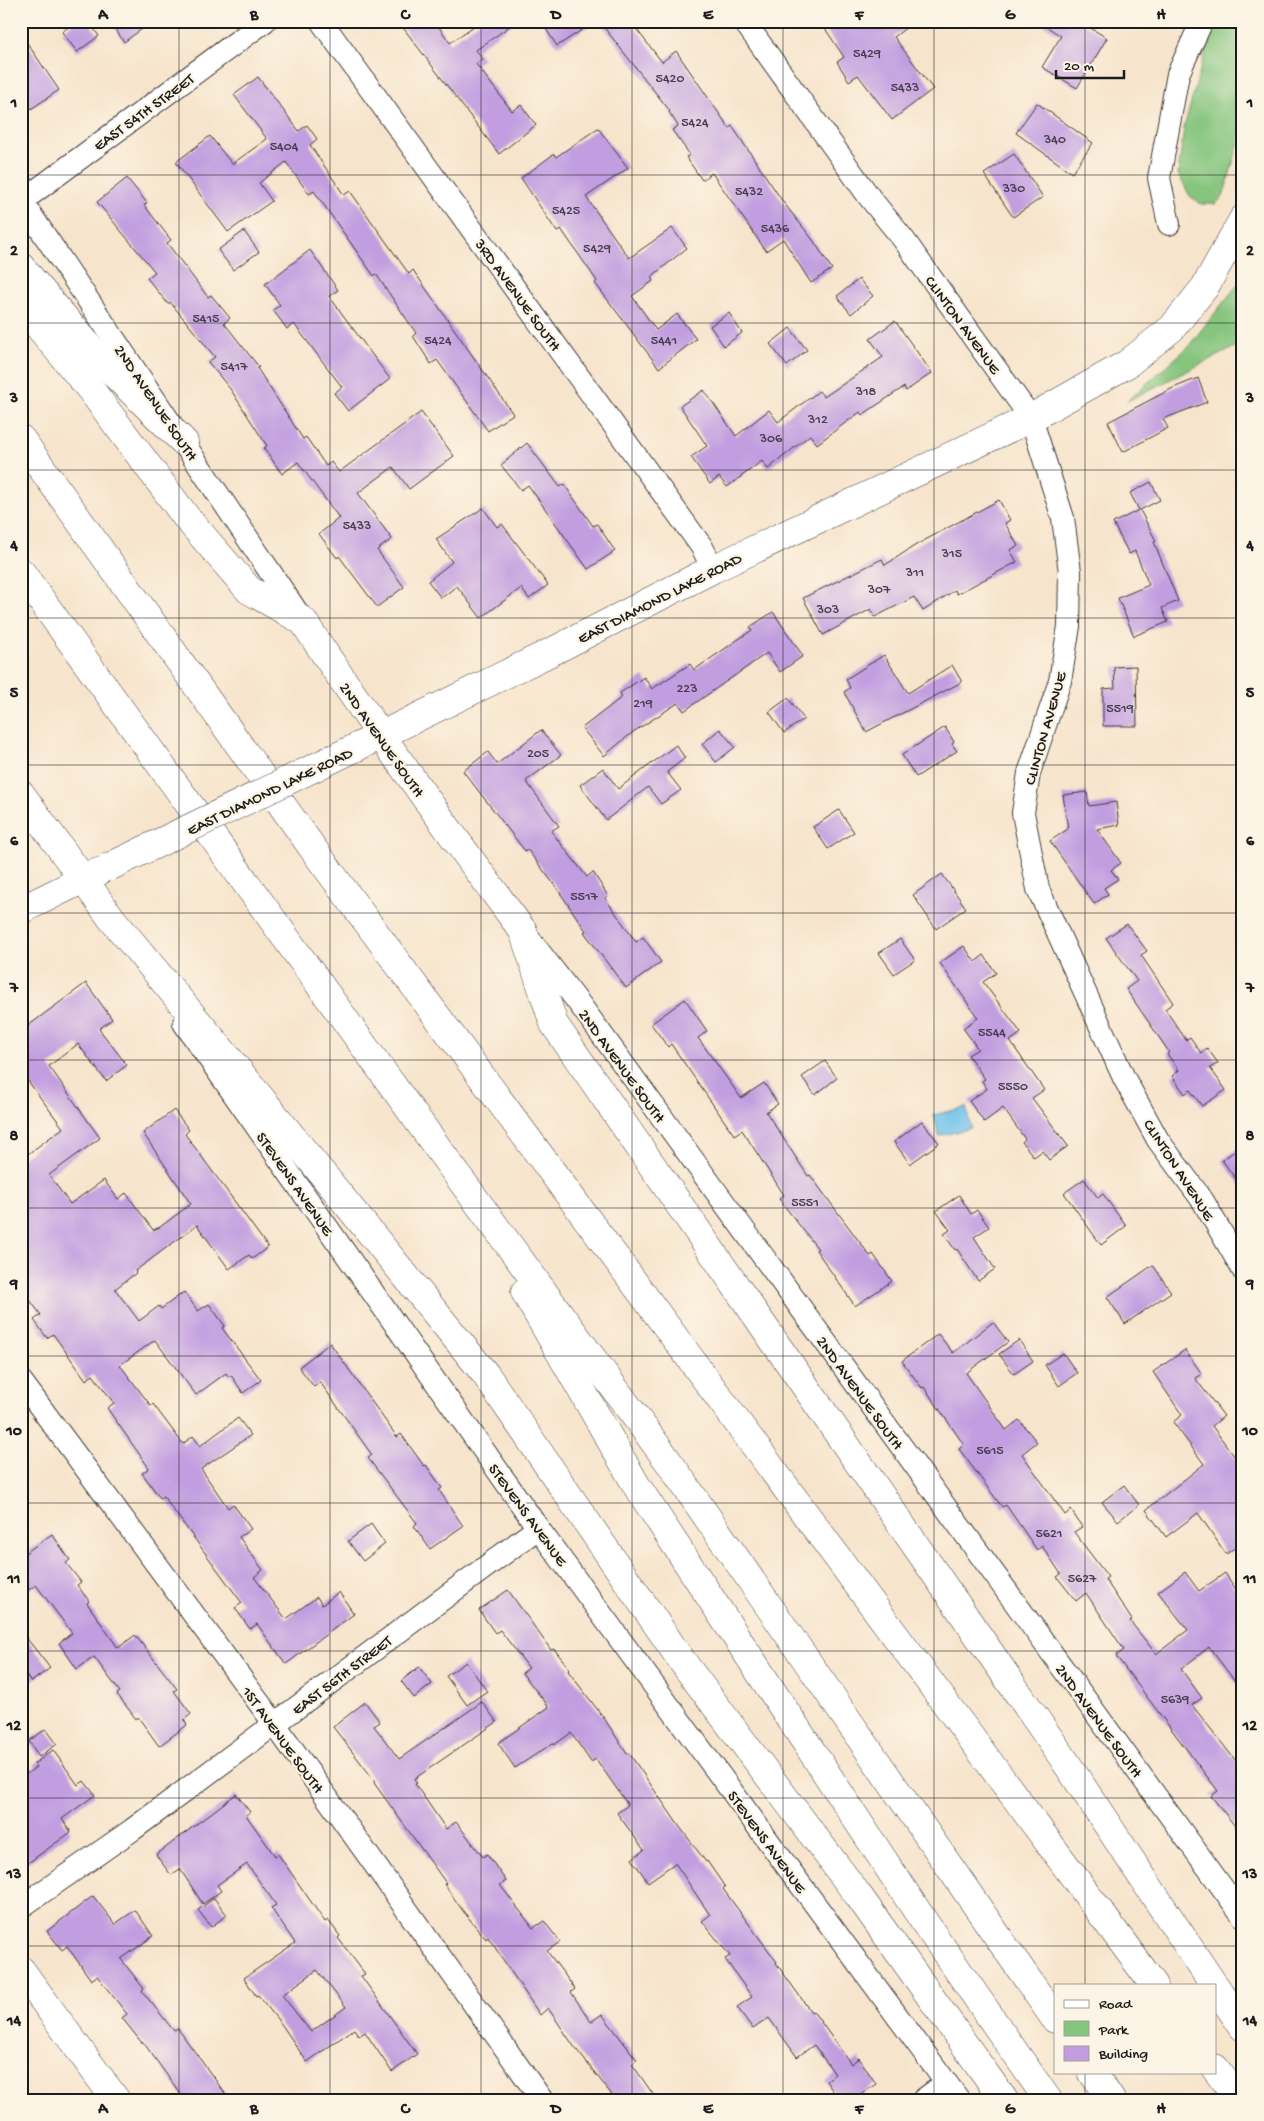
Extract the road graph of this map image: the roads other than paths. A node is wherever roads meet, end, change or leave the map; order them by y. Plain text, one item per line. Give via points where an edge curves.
1 (265, 21) edge
2 (321, 21) edge
3 (744, 21) edge
4 (1202, 21) edge
5 (21, 201) edge
6 (1243, 219) edge
7 (1169, 224) dead end
8 (21, 267) edge
9 (21, 305) edge
10 (1031, 418) junction
11 (21, 440) edge
12 (184, 442) junction
13 (713, 569) junction
14 (21, 572) edge
15 (304, 621) junction
16 (369, 741) junction
17 (21, 794) edge
18 (83, 880) junction
19 (21, 910) edge
20 (112, 920) junction
21 (523, 931) junction
22 (458, 1176) junction
23 (1243, 1270) edge
24 (21, 1381) edge
25 (538, 1528) junction
26 (274, 1723) junction
27 (21, 1907) edge
28 (1243, 1916) edge
29 (21, 1970) edge
30 (1153, 1984) edge
31 (1214, 1984) edge
32 (1216, 1986) edge
33 (1054, 2018) edge
34 (1243, 2027) edge
35 (1216, 2069) edge
36 (1093, 2074) edge
37 (953, 2091) edge
38 (116, 2100) edge
39 (542, 2100) edge
40 (923, 2100) edge
41 (1004, 2100) edge
42 (1048, 2100) edge
43 (1111, 2100) edge
44 (1239, 2100) edge

1 - 5 street, EAST 54TH STREET
2 - 13 street, 3RD AVENUE SOUTH via 702,547
3 - 10 street, CLINTON AVENUE
4 - 7 street via 1178,74 1159,178
5 - 12 street, 2ND AVENUE SOUTH
6 - 10 main road, EAST DIAMOND LAKE ROAD via 1205,287 1172,328 1127,364
8 - 12 main road via 106,366
9 - 15 main road via 91,390 186,517 249,590
10 - 13 main road, EAST DIAMOND LAKE ROAD
10 - 23 street, CLINTON AVENUE via 1063,518 1070,572 1069,626 1060,681 1029,772 1022,813 1038,890 1124,1078 1158,1140 1203,1201
11 - 30 main road via 319,857
12 - 15 street, 2ND AVENUE SOUTH
13 - 16 main road, EAST DIAMOND LAKE ROAD
14 - 22 main road
15 - 16 main road, 2ND AVENUE SOUTH
16 - 18 main road, EAST DIAMOND LAKE ROAD, bridge
16 - 21 main road, 2ND AVENUE SOUTH via 429,806
17 - 18 main road
18 - 19 main road, EAST DIAMOND LAKE ROAD
18 - 20 main road
20 - 25 street, STEVENS AVENUE
20 - 41 main road via 486,1375 682,1662 858,1895
21 - 28 street, 2ND AVENUE SOUTH
21 - 31 main road via 554,1024 1063,1758
22 - 33 main road via 671,1465
22 - 42 main road via 638,1488 925,1923
24 - 26 street, 1ST AVENUE SOUTH
25 - 26 street, EAST 56TH STREET
25 - 37 street, STEVENS AVENUE
26 - 27 street, EAST 56TH STREET via 132,1830
26 - 39 street, 1ST AVENUE SOUTH
29 - 38 main road
32 - 34 main road
35 - 44 main road
36 - 43 main road
37 - 40 street

